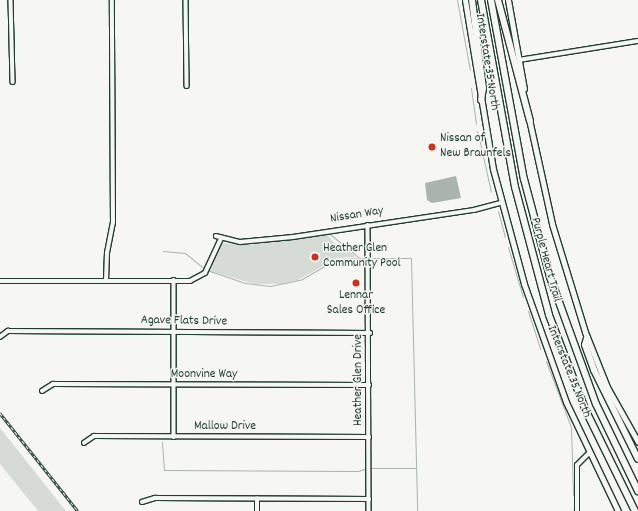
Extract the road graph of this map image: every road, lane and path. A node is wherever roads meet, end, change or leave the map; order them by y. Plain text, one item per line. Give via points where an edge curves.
1 (11, 0) edge
2 (112, 0) edge
3 (186, 0) edge
4 (465, 0) edge
5 (472, 0) edge
6 (481, 0) edge
7 (491, 0) edge
8 (498, 0) edge
9 (508, 0) edge
10 (638, 41) edge
11 (519, 60) junction
12 (12, 82) dead end
13 (187, 86) dead end
14 (481, 100) junction
15 (530, 121) junction
16 (501, 203) junction
17 (368, 225) junction
18 (216, 236) dead end
19 (221, 238) junction
20 (0, 280) edge
21 (106, 280) junction
22 (174, 280) junction
23 (174, 333) junction
24 (370, 333) junction
25 (0, 337) edge
26 (587, 338) junction
27 (174, 385) junction
28 (369, 385) junction
29 (42, 391) dead end
30 (174, 437) junction
31 (369, 438) junction
32 (638, 442) edge
33 (84, 443) dead end
34 (589, 453) junction
35 (638, 459) edge
36 (638, 491) edge
37 (257, 499) junction
38 (369, 499) junction
39 (142, 502) dead end
40 (257, 511) edge
41 (369, 511) edge
42 (577, 511) edge
43 (618, 511) edge
44 (635, 511) edge

1 - 12 street
2 - 21 street via 113,223 106,253
3 - 13 street
4 - 14 main road, Interstate 35 North
5 - 14 highway via 483,88
6 - 44 highway, Purple Heart Trail via 515,187 549,315 585,410
7 - 36 highway, Purple Heart Trail via 524,178 550,277 596,404
8 - 15 highway
9 - 11 main road
10 - 11 street
11 - 15 main road
14 - 16 main road, Interstate 35 North
15 - 26 main road via 552,224
16 - 17 street, Nissan Way via 474,210
16 - 34 main road, Interstate 35 North via 540,332
17 - 19 street, Nissan Way via 240,242
17 - 24 street, Heather Glen Drive
18 - 19 street, Nissan Way
19 - 22 street via 205,273 190,281
20 - 21 street
21 - 22 street
22 - 23 street
23 - 24 street, Agave Flats Drive
23 - 25 street, Agave Flats Drive via 8,331
23 - 27 street
24 - 28 street, Heather Glen Drive
26 - 32 main road via 607,387
26 - 35 highway via 585,345 594,370
27 - 28 street, Moonvine Way
27 - 29 street, Moonvine Way via 52,384
27 - 30 street
28 - 31 street, Heather Glen Drive
30 - 31 street, Mallow Drive
30 - 33 street, Mallow Drive via 94,436
31 - 38 street, Heather Glen Drive
34 - 42 street via 577,465
34 - 43 main road, Interstate 35 North
37 - 38 street
37 - 39 street via 155,498
37 - 40 street
38 - 41 street, Heather Glen Drive

